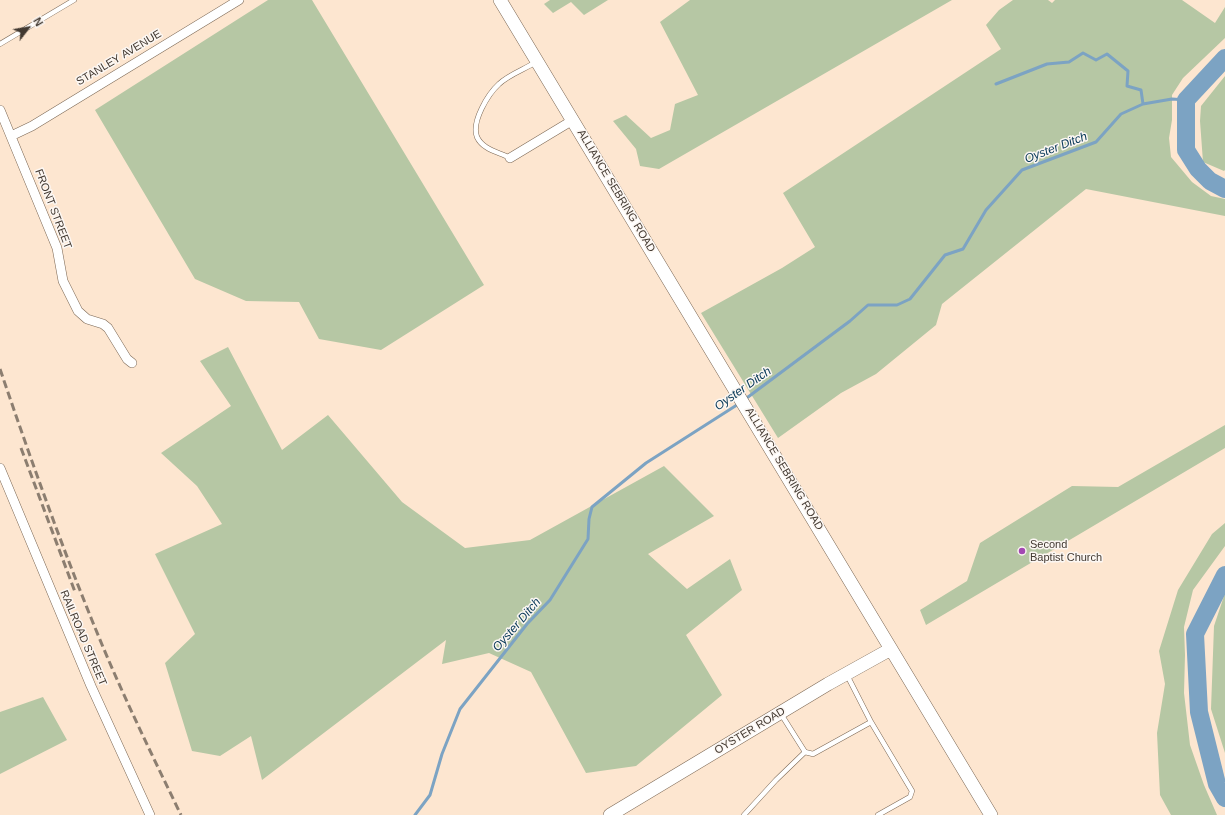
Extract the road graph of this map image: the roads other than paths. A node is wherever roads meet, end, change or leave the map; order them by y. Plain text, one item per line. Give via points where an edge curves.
1 (74, 0) edge
2 (239, 0) edge
3 (500, 0) edge
4 (0, 44) edge
5 (538, 61) junction
6 (0, 110) edge
7 (573, 120) junction
8 (11, 136) junction
9 (510, 158) joint
10 (132, 363) dead end
11 (0, 468) edge
12 (891, 649) junction
13 (847, 674) junction
14 (780, 713) junction
15 (872, 722) junction
16 (805, 752) junction
17 (150, 815) edge
18 (610, 815) edge
19 (744, 815) edge
20 (878, 815) edge
21 (991, 815) edge

1 - 4 lane
2 - 8 street, STANLEY AVENUE via 32,126
3 - 5 street, ALLIANCE SEBRING ROAD
5 - 7 street, ALLIANCE SEBRING ROAD
5 - 9 lane via 499,84 481,108 476,125 477,137 491,151
6 - 8 street, FRONT STREET
7 - 9 street
7 - 12 street, ALLIANCE SEBRING ROAD
8 - 10 street, FRONT STREET via 57,248 63,281 78,311 82,316 104,324
11 - 17 street, RAILROAD STREET via 91,686
12 - 13 street, OYSTER ROAD
12 - 21 street, ALLIANCE SEBRING ROAD
13 - 14 street, OYSTER ROAD
13 - 15 lane
14 - 16 lane
14 - 18 street, OYSTER ROAD
15 - 16 lane via 813,754
15 - 20 lane via 912,791 910,797
16 - 19 lane

